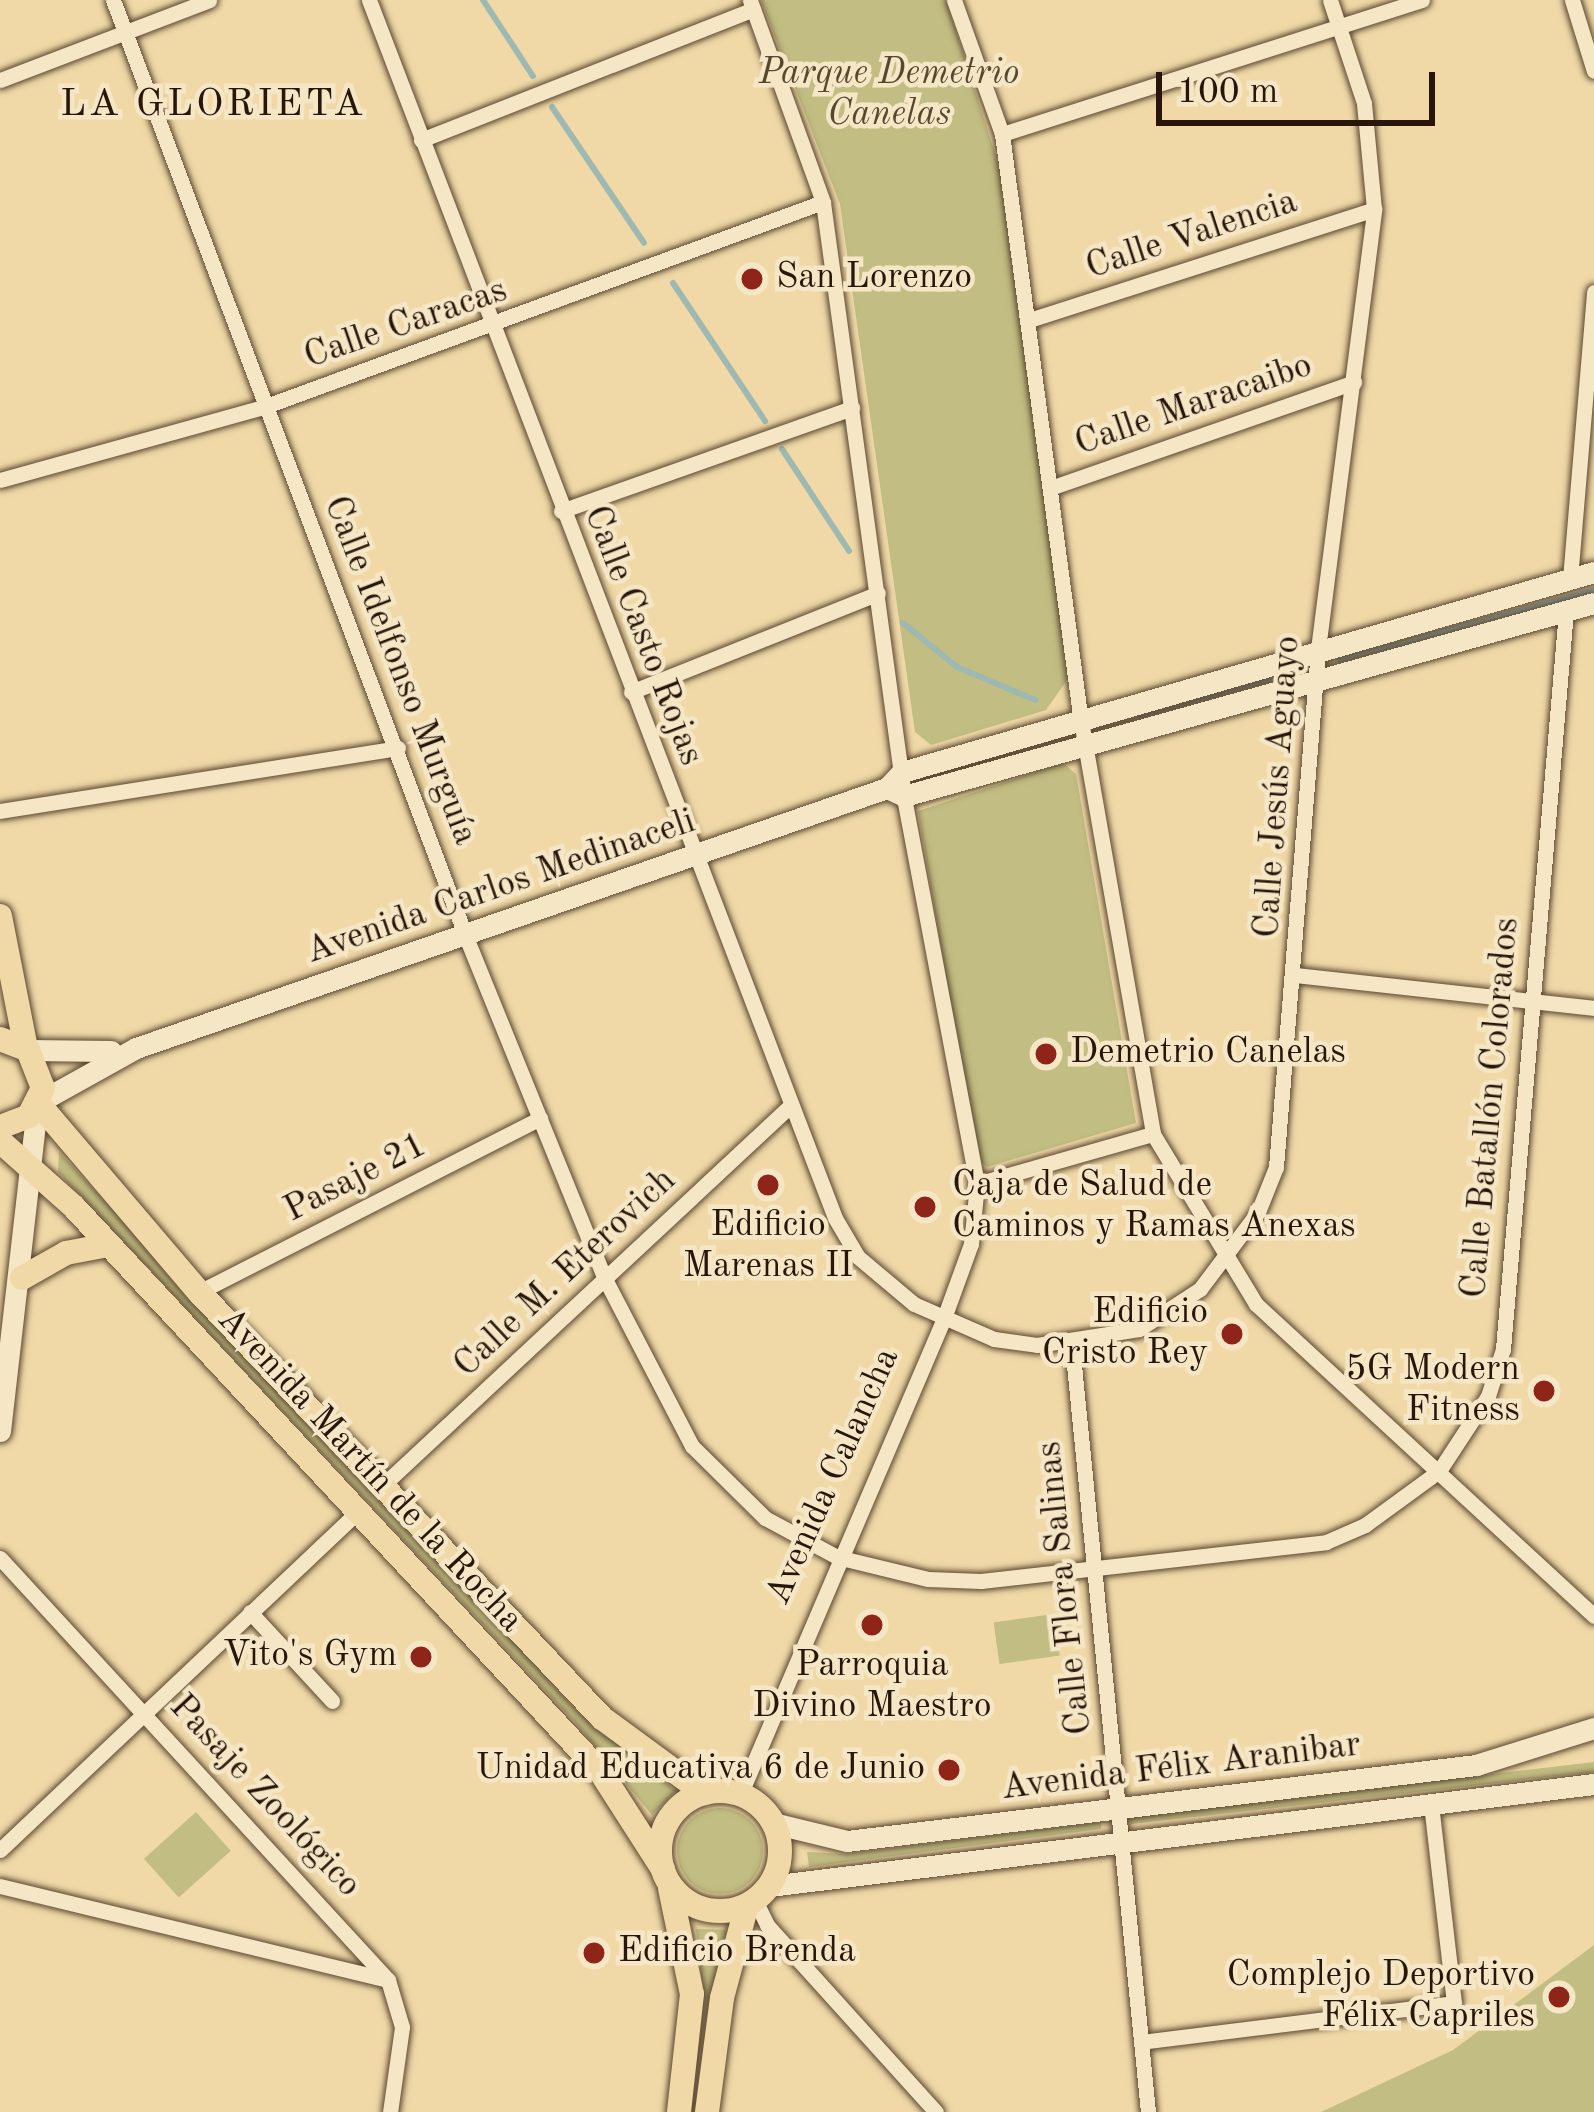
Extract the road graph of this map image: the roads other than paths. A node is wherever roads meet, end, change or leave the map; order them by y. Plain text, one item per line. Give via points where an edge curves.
1 (113, 0) edge
2 (209, 0) edge
3 (369, 0) edge
4 (954, 0) edge
5 (1330, 0) edge
6 (1422, 0) edge
7 (1572, 0) edge
8 (752, 4) edge
9 (1340, 27) junction
10 (125, 32) junction
11 (1594, 71) edge
12 (0, 80) edge
13 (1002, 134) junction
14 (421, 140) junction
15 (823, 202) junction
16 (1374, 208) junction
17 (1594, 292) edge
18 (1029, 320) junction
19 (491, 328) junction
20 (1354, 382) junction
21 (266, 406) junction
22 (851, 408) junction
23 (0, 480) edge
24 (1053, 487) junction
25 (561, 511) junction
26 (1594, 572) edge
27 (1570, 579) junction
28 (878, 593) junction
29 (1594, 603) edge
30 (1566, 611) junction
31 (1318, 649) junction
32 (1315, 679) junction
33 (631, 692) junction
34 (1081, 715) junction
35 (1085, 743) junction
36 (398, 748) junction
37 (898, 785) junction
38 (0, 811) edge
39 (694, 855) junction
40 (0, 916) edge
41 (466, 937) junction
42 (1296, 975) junction
43 (1529, 1001) junction
44 (1594, 1008) edge
45 (0, 1040) edge
46 (136, 1048) junction
47 (27, 1049) junction
48 (38, 1103) junction
49 (791, 1105) junction
50 (540, 1118) junction
51 (0, 1127) edge
52 (1153, 1134) junction
53 (0, 1141) edge
54 (35, 1170) junction
55 (977, 1184) junction
56 (108, 1245) junction
57 (1226, 1262) junction
58 (22, 1278) junction
59 (605, 1279) junction
60 (199, 1292) junction
61 (944, 1318) junction
62 (1072, 1345) junction
63 (0, 1431) edge
64 (1438, 1471) junction
65 (382, 1486) junction
66 (358, 1511) junction
67 (0, 1558) edge
68 (837, 1558) junction
69 (1094, 1573) junction
70 (250, 1612) junction
71 (1594, 1616) edge
72 (332, 1701) dead end
73 (144, 1713) junction
74 (1594, 1729) edge
75 (1594, 1784) edge
76 (704, 1793) junction
77 (740, 1795) junction
78 (1431, 1804) junction
79 (1118, 1810) junction
80 (773, 1823) junction
81 (1122, 1840) junction
82 (0, 1850) edge
83 (665, 1874) junction
84 (0, 1886) edge
85 (757, 1897) junction
86 (388, 1980) junction
87 (1141, 2042) junction
88 (390, 2112) edge
89 (679, 2112) edge
90 (707, 2112) edge
91 (936, 2112) edge
92 (1148, 2112) edge

1 - 10 street, Calle Idelfonso Murguía
2 - 10 street
3 - 14 street, Calle Casto Rojas
4 - 13 street
5 - 9 street, Calle Jesús Aguayo
6 - 9 street
7 - 11 street
8 - 14 street
8 - 15 street
9 - 13 street
9 - 16 street, Calle Jesús Aguayo via 1373,146
10 - 12 street
10 - 21 street, Calle Idelfonso Murguía
13 - 18 street
14 - 19 street, Calle Casto Rojas
15 - 19 street, Calle Caracas
15 - 22 street
16 - 18 street, Calle Valencia
16 - 20 street, Calle Jesús Aguayo
17 - 27 street
18 - 24 street
19 - 21 street, Calle Caracas
19 - 25 street, Calle Casto Rojas
20 - 24 street, Calle Maracaibo
20 - 31 street, Calle Jesús Aguayo
21 - 23 street, Calle Caracas
21 - 36 street, Calle Idelfonso Murguía
22 - 25 street
22 - 28 street
24 - 34 street
25 - 33 street, Calle Casto Rojas
26 - 27 main road, Avenida Carlos Medinaceli
27 - 31 main road, Avenida Carlos Medinaceli
28 - 33 street
28 - 37 street
29 - 30 main road, Avenida Carlos Medinaceli
30 - 32 main road, Avenida Carlos Medinaceli
30 - 43 street, Calle Batallón Colorados
31 - 32 street, Calle Jesús Aguayo
31 - 34 main road, Avenida Carlos Medinaceli
32 - 35 main road, Avenida Carlos Medinaceli
32 - 42 street, Calle Jesús Aguayo
33 - 39 street, Calle Casto Rojas
34 - 35 street
34 - 37 main road, Avenida Carlos Medinaceli
35 - 37 main road, Avenida Carlos Medinaceli
35 - 52 street
36 - 38 street
36 - 41 street, Calle Idelfonso Murguía
37 - 39 main road, Avenida Carlos Medinaceli
37 - 55 street
39 - 41 main road, Avenida Carlos Medinaceli
39 - 49 street, Calle Casto Rojas
40 - 47 main road
41 - 46 main road, Avenida Carlos Medinaceli
41 - 50 street, Calle Idelfonso Murguía
42 - 43 street
42 - 57 street, Calle Jesús Aguayo via 1276,1167
43 - 44 street
43 - 64 street, Calle Batallón Colorados via 1503,1349 1488,1396
45 - 47 main road
46 - 47 main road, Avenida Carlos Medinaceli
46 - 48 main road, Avenida Carlos Medinaceli
47 - 48 main road via 42,1074
48 - 51 main road
48 - 54 main road
48 - 60 main road, Avenida Martín de la Rocha
49 - 59 street, Calle M. Eterovich
49 - 61 street, Calle Casto Rojas via 858,1257
50 - 59 street, Calle Idelfonso Murguía
50 - 60 street, Pasaje 21
52 - 55 street
52 - 57 street
53 - 54 main road, Avenida Martín de la Rocha
54 - 56 main road, Avenida Martín de la Rocha
54 - 58 main road
55 - 61 street, Avenida Calancha via 971,1244
56 - 58 main road via 66,1252
56 - 66 main road, Avenida Martín de la Rocha
57 - 62 street, Calle Jesús Aguayo via 1139,1329
57 - 64 street via 1256,1304
58 - 63 main road
59 - 65 street, Calle M. Eterovich
59 - 68 street, Calle Idelfonso Murguía via 692,1446 765,1518
60 - 65 main road, Avenida Martín de la Rocha
61 - 62 street, Calle Jesús Aguayo via 994,1340
61 - 68 street, Avenida Calancha
62 - 69 street, Calle Flora Salinas
64 - 69 street, Calle Batallón Colorados via 1365,1525 1326,1542
64 - 71 street
65 - 76 main road, Avenida Martín de la Rocha via 602,1718
66 - 70 street
66 - 83 main road, Avenida Martín de la Rocha via 600,1771
67 - 73 street, Pasaje Zoológico
68 - 69 street, Calle Batallón Colorados via 928,1579
68 - 77 street, Avenida Calancha
69 - 79 street, Calle Flora Salinas
70 - 72 street
70 - 73 street
73 - 82 street
73 - 86 street, Pasaje Zoológico
74 - 79 main road, Avenida Félix Aranibar via 1477,1765
75 - 78 main road, Avenida Félix Aranibar
76 - 77 main road
76 - 83 main road via 665,1827
77 - 80 main road
78 - 81 main road, Avenida Félix Aranibar
78 - 87 street via 1454,2003
79 - 80 main road, Avenida Félix Aranibar via 847,1841
79 - 81 street, Calle Flora Salinas
80 - 85 main road via 780,1851
81 - 85 main road, Avenida Félix Aranibar
81 - 87 street, Calle Flora Salinas
83 - 85 main road via 702,1909
83 - 89 main road via 692,1994
84 - 86 street
85 - 90 main road via 722,1998
85 - 91 street via 767,1925
86 - 88 street via 402,2027
87 - 92 street, Calle Flora Salinas

